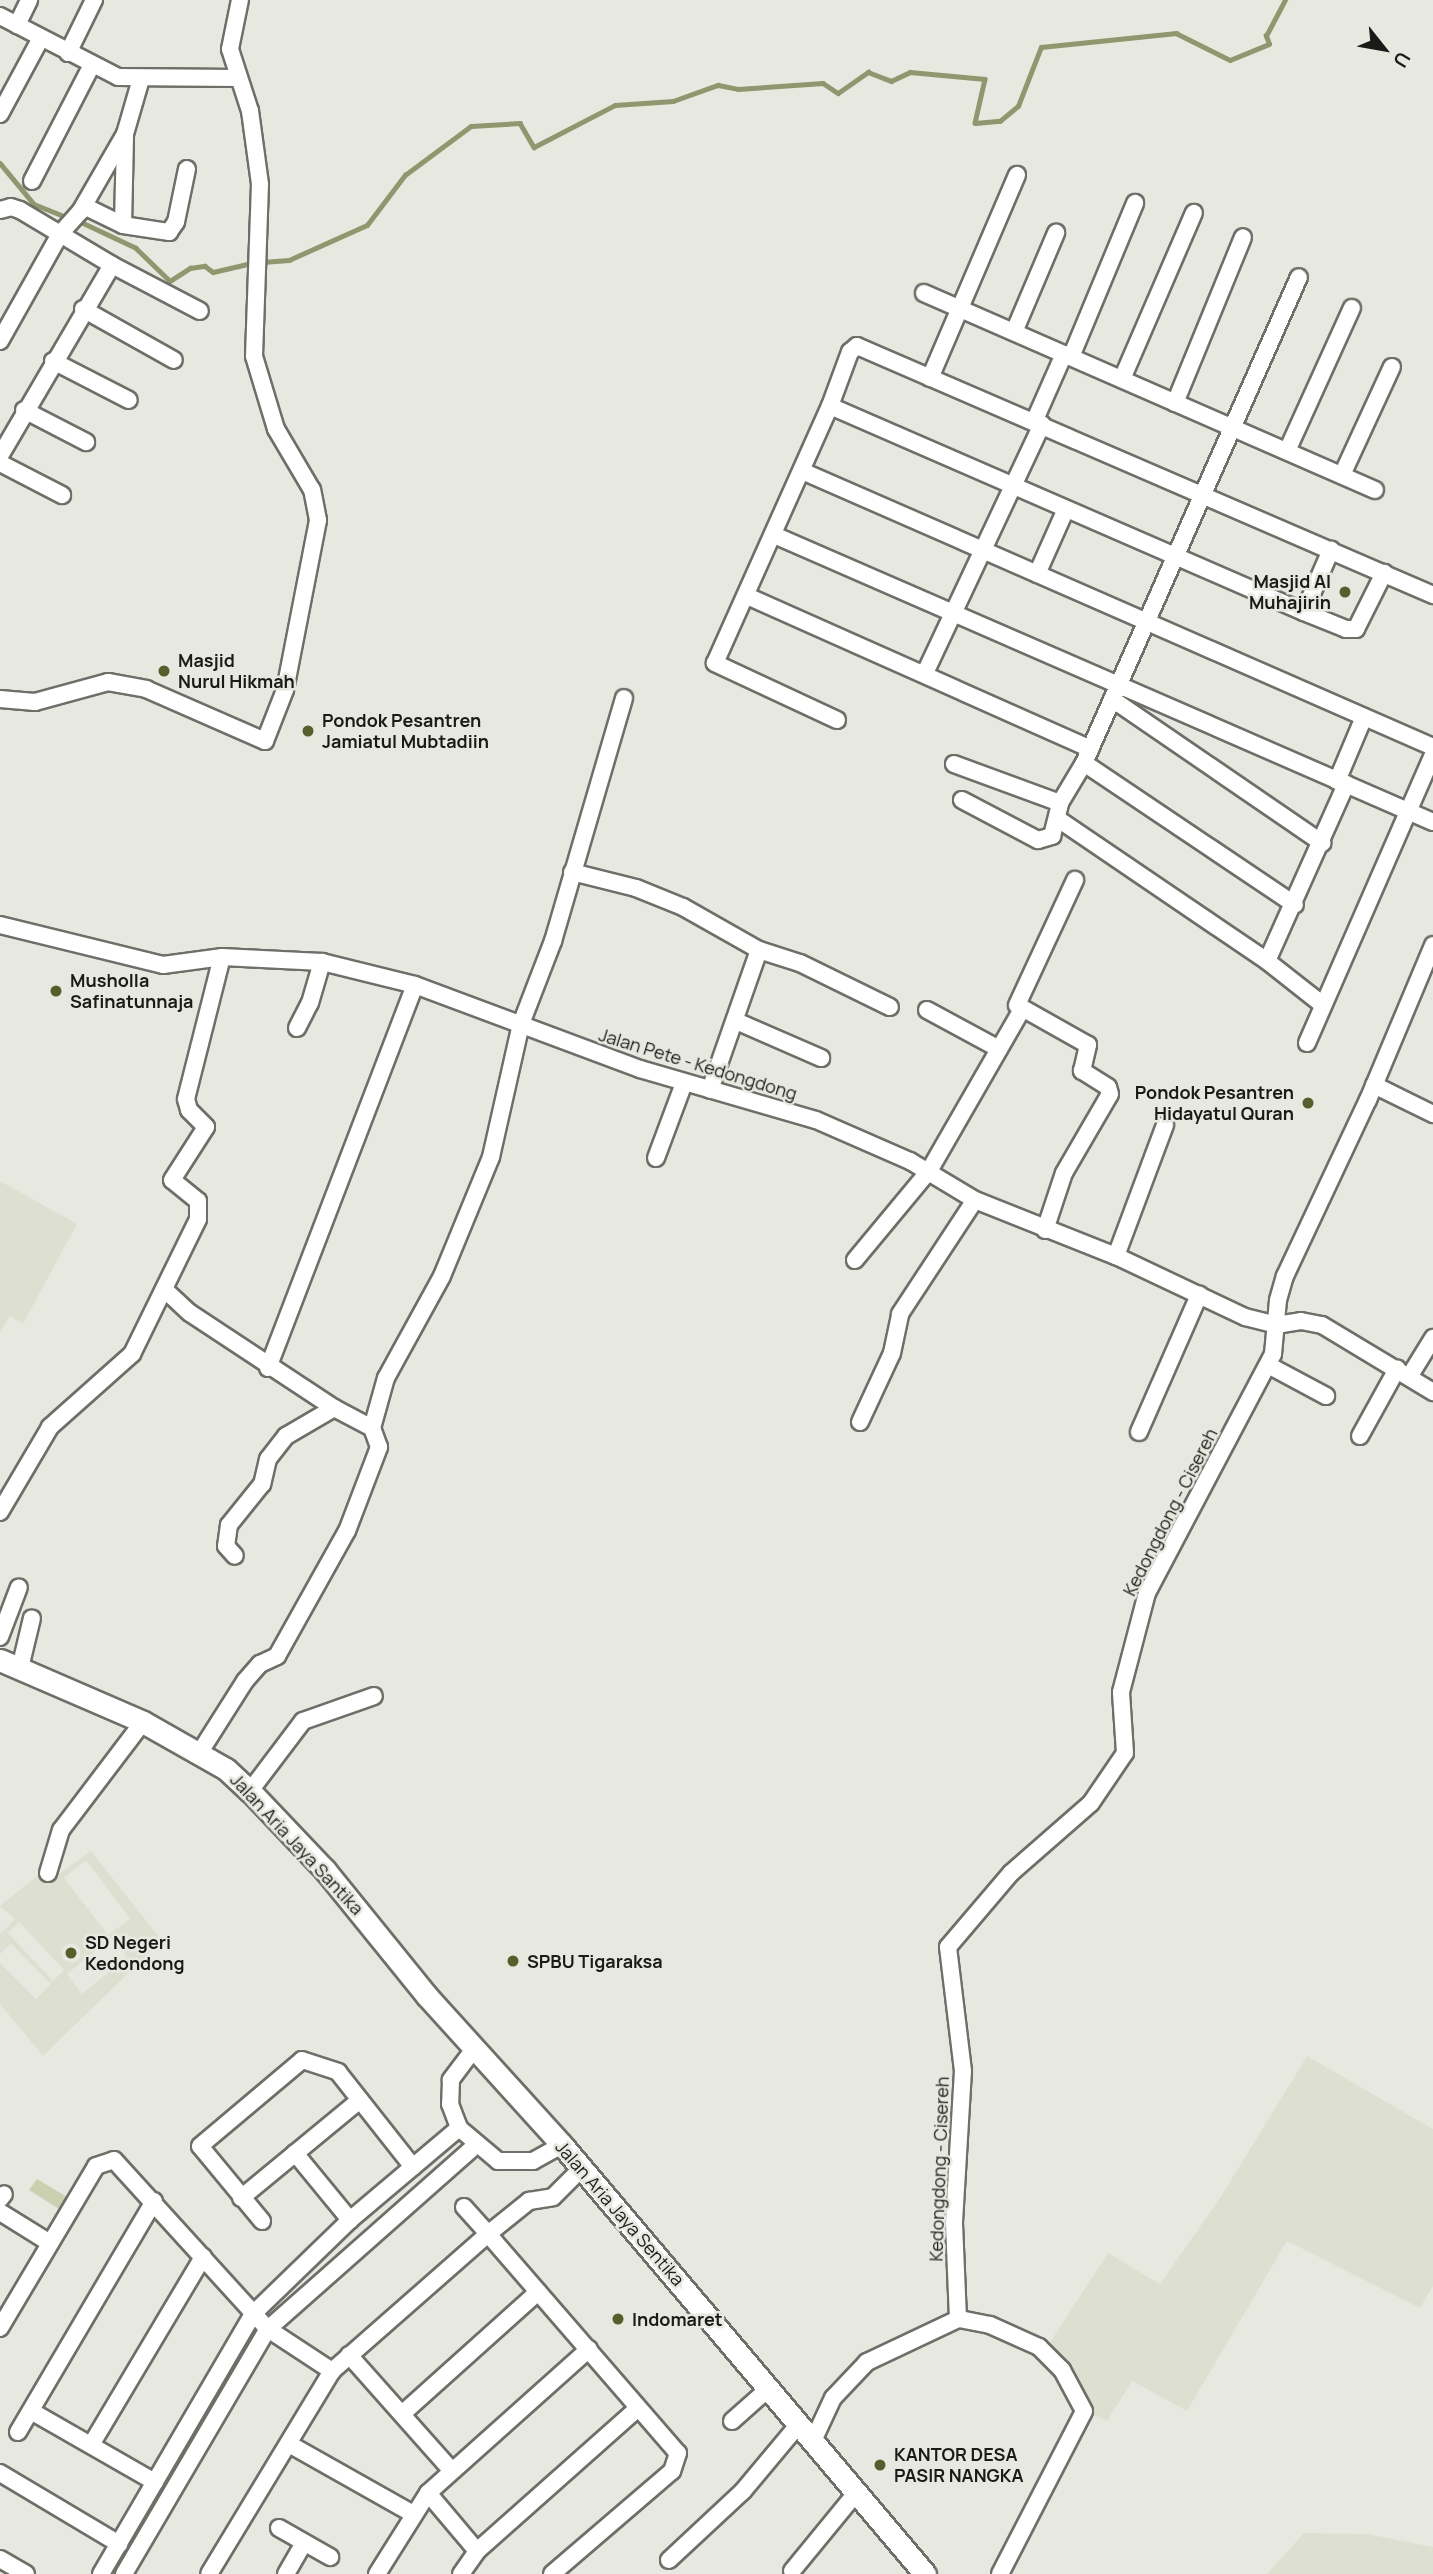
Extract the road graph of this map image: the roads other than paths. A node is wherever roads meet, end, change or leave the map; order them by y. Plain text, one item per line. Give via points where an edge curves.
1 (29, 0) edge
2 (94, 0) edge
3 (240, 0) edge
4 (0, 16) edge
5 (17, 25) junction
6 (41, 38) junction
7 (68, 53) junction
8 (92, 65) junction
9 (238, 78) junction
10 (141, 79) junction
11 (0, 114) edge
12 (125, 134) junction
13 (187, 169) dead end
14 (1017, 175) dead end
15 (32, 181) dead end
16 (1135, 203) dead end
17 (82, 209) junction
18 (0, 211) edge
19 (1194, 213) dead end
20 (123, 225) junction
21 (64, 230) junction
22 (1056, 233) dead end
23 (1243, 237) dead end
24 (112, 265) junction
25 (1299, 277) dead end
26 (924, 293) dead end
27 (1352, 308) dead end
28 (83, 309) junction
29 (960, 309) junction
30 (200, 311) dead end
31 (1014, 332) junction
32 (0, 341) edge
33 (1067, 356) junction
34 (174, 360) dead end
35 (53, 361) junction
36 (1392, 367) dead end
37 (930, 378) junction
38 (1122, 379) junction
39 (129, 400) dead end
40 (1175, 403) junction
41 (830, 406) junction
42 (24, 410) junction
43 (1038, 424) junction
44 (1232, 428) junction
45 (86, 442) dead end
46 (1287, 452) junction
47 (0, 456) edge
48 (0, 463) edge
49 (802, 471) junction
50 (1342, 475) junction
51 (1011, 488) junction
52 (1375, 490) dead end
53 (62, 495) dead end
54 (1202, 496) junction
55 (1065, 511) junction
56 (774, 535) junction
57 (983, 549) junction
58 (1331, 550) junction
59 (1174, 559) junction
60 (1384, 573) junction
61 (1037, 574) junction
62 (1433, 595) edge
63 (747, 596) junction
64 (954, 611) junction
65 (1304, 612) junction
66 (1146, 623) junction
67 (925, 674) junction
68 (1115, 693) junction
69 (0, 698) edge
70 (624, 698) dead end
71 (1364, 718) junction
72 (837, 720) dead end
73 (1433, 747) edge
74 (1433, 754) edge
75 (1087, 756) junction
76 (954, 764) dead end
77 (1342, 782) junction
78 (962, 800) dead end
79 (1059, 811) junction
80 (1408, 811) junction
81 (1433, 822) edge
82 (1322, 843) junction
83 (572, 872) junction
84 (1075, 880) dead end
85 (1295, 905) junction
86 (0, 925) edge
87 (1433, 945) edge
88 (760, 950) junction
89 (222, 957) junction
90 (1267, 961) junction
91 (322, 962) junction
92 (415, 985) junction
93 (1323, 1005) junction
94 (890, 1007) dead end
95 (1022, 1009) junction
96 (927, 1010) dead end
97 (736, 1021) junction
98 (521, 1024) junction
99 (297, 1028) dead end
100 (1307, 1043) dead end
101 (999, 1049) junction
102 (821, 1058) dead end
103 (684, 1083) junction
104 (1374, 1085) junction
105 (710, 1090) junction
106 (1433, 1114) edge
107 (1165, 1125) dead end
108 (656, 1158) dead end
109 (929, 1171) junction
110 (975, 1200) junction
111 (1045, 1230) junction
112 (1116, 1256) junction
113 (855, 1259) dead end
114 (164, 1289) junction
115 (1199, 1295) junction
116 (1276, 1325) junction
117 (1433, 1338) edge
118 (1268, 1365) junction
119 (268, 1367) junction
120 (1403, 1373) junction
121 (1433, 1392) edge
122 (1326, 1396) dead end
123 (334, 1408) junction
124 (860, 1422) dead end
125 (372, 1428) junction
126 (1139, 1432) dead end
127 (1360, 1436) dead end
128 (0, 1511) edge
129 (235, 1556) dead end
130 (19, 1587) dead end
131 (32, 1618) dead end
132 (0, 1637) edge
133 (0, 1660) edge
134 (20, 1668) junction
135 (373, 1696) dead end
136 (143, 1722) junction
137 (200, 1752) junction
138 (250, 1791) junction
139 (48, 1873) dead end
140 (474, 2049) junction
141 (360, 2100) junction
142 (459, 2129) junction
143 (562, 2144) junction
144 (476, 2145) junction
145 (295, 2153) junction
146 (413, 2167) junction
147 (582, 2168) junction
148 (241, 2198) junction
149 (154, 2201) junction
150 (464, 2207) dead end
151 (0, 2213) edge
152 (350, 2220) junction
153 (262, 2221) dead end
154 (488, 2234) junction
155 (50, 2243) junction
156 (203, 2257) junction
157 (538, 2292) junction
158 (253, 2314) junction
159 (958, 2319) junction
160 (0, 2328) edge
161 (268, 2329) junction
162 (589, 2348) junction
163 (349, 2355) junction
164 (332, 2371) junction
165 (768, 2389) junction
166 (638, 2408) junction
167 (31, 2411) junction
168 (402, 2414) junction
169 (732, 2421) dead end
170 (799, 2424) junction
171 (18, 2432) dead end
172 (813, 2441) junction
173 (289, 2444) junction
174 (91, 2445) junction
175 (451, 2470) junction
176 (0, 2473) edge
177 (155, 2482) junction
178 (857, 2492) junction
179 (428, 2493) junction
180 (413, 2514) junction
181 (279, 2528) dead end
182 (304, 2543) junction
183 (118, 2544) junction
184 (477, 2551) junction
185 (330, 2557) dead end
186 (0, 2559) edge
187 (669, 2560) dead end
188 (792, 2571) dead end
189 (26, 2574) edge
190 (101, 2574) edge
191 (124, 2574) edge
192 (209, 2574) edge
193 (286, 2574) edge
194 (377, 2574) edge
195 (461, 2574) edge
196 (552, 2574) edge
197 (924, 2574) edge
198 (1000, 2574) edge

1 - 5 street
2 - 7 street
3 - 9 street via 230,49
4 - 5 street
5 - 6 street
6 - 7 street
6 - 11 street
7 - 8 street
8 - 10 street via 118,77
8 - 15 street
9 - 10 street
9 - 69 street via 258,153 254,356 276,429 312,490 318,520 285,691 265,741 146,689 108,682 36,702
10 - 12 street
12 - 17 street
12 - 20 street
13 - 20 street via 176,222 169,232
14 - 29 street
16 - 33 street
17 - 20 street
17 - 21 street
18 - 21 street via 11,207
19 - 38 street
21 - 24 street
21 - 32 street
22 - 31 street
23 - 40 street
24 - 28 street
24 - 30 street
25 - 44 street
26 - 29 street
27 - 46 street
28 - 34 street
28 - 35 street
29 - 31 street
29 - 37 street
31 - 33 street
33 - 38 street
33 - 43 street
35 - 39 street
35 - 42 street
36 - 50 street
37 - 41 street via 857,346 850,352
37 - 43 street
38 - 40 street
40 - 44 street
41 - 49 street
41 - 51 street
42 - 45 street
42 - 47 street
43 - 51 street
43 - 54 street
44 - 46 street
44 - 54 street
46 - 50 street
48 - 53 street
49 - 56 street
49 - 57 street
50 - 52 street
51 - 55 street
51 - 57 street
54 - 58 street
54 - 59 street
55 - 59 street
55 - 61 street
56 - 63 street
56 - 64 street
57 - 61 street
57 - 64 street
58 - 60 street
58 - 65 street
59 - 65 street
59 - 66 street
60 - 62 street
60 - 65 street via 1356,629
61 - 66 street
63 - 67 street
63 - 72 street via 715,666
64 - 67 street
64 - 68 street
66 - 68 street
66 - 71 street
67 - 75 street
68 - 75 street
68 - 77 street
68 - 82 street
70 - 83 street
71 - 73 street
71 - 77 street
74 - 80 street
75 - 79 street
75 - 85 street
76 - 79 street
77 - 80 street
77 - 82 street
78 - 79 street via 1038,840 1052,835
79 - 90 street
80 - 81 street
80 - 93 street
82 - 85 street
83 - 88 street via 636,888 683,907
83 - 98 street via 553,941
84 - 95 street via 1019,999 1017,1005
85 - 90 street
86 - 89 street, Jalan Pete - Kedongdong via 163,965
87 - 104 street, Kedongdong - Cisereh
88 - 94 street via 800,963
88 - 97 street
89 - 91 street, Jalan Pete - Kedongdong
89 - 114 street via 186,1098 189,1110 206,1127 172,1180 198,1201 200,1209
90 - 93 street
91 - 92 street, Jalan Pete - Kedongdong
91 - 99 street
92 - 98 street, Jalan Pete - Kedongdong
92 - 119 street
93 - 100 street
95 - 101 street
95 - 111 street via 1088,1045 1082,1071 1110,1090 1064,1173
96 - 101 street
97 - 102 street
97 - 105 street
98 - 103 street, Jalan Pete - Kedongdong
98 - 125 street via 481,1182 442,1276 386,1378
101 - 109 street
103 - 105 street, Jalan Pete - Kedongdong
103 - 108 street
104 - 106 street
104 - 116 street, Kedongdong - Cisereh via 1285,1276
105 - 109 street, Jalan Pete - Kedongdong via 816,1120
107 - 112 street
109 - 110 street, Jalan Pete - Kedongdong
109 - 113 street
110 - 111 street, Jalan Pete - Kedongdong
110 - 124 street via 900,1314 892,1353
111 - 112 street, Jalan Pete - Kedongdong
112 - 115 street, Jalan Pete - Kedongdong
114 - 119 street via 190,1313
114 - 128 street via 132,1354 50,1427
115 - 116 street, Jalan Pete - Kedongdong
115 - 126 street
116 - 118 street, Kedongdong - Cisereh
116 - 120 street via 1301,1321 1322,1325
117 - 120 street
118 - 122 street
118 - 159 street, Kedongdong - Cisereh via 1147,1593 1121,1692 1126,1742 1119,1764 1091,1803 1011,1873 948,1947 963,2071 954,2222
119 - 123 street
120 - 121 street
120 - 127 street
123 - 125 street
123 - 129 street via 286,1436 268,1459 262,1484 229,1525 226,1546
125 - 137 street via 379,1447 347,1531 277,1656 260,1664 245,1681
130 - 132 street
131 - 134 street
133 - 134 street, Jalan Aria Jaya Santika
134 - 136 street, Jalan Aria Jaya Santika
135 - 138 street via 303,1721
136 - 137 street, Jalan Aria Jaya Santika
136 - 139 street via 61,1830
137 - 138 street, Jalan Aria Jaya Santika
138 - 140 street, Jalan Aria Jaya Santika via 325,1870
140 - 142 street via 451,2080 450,2104
140 - 143 street, Jalan Aria Jaya Sentika
141 - 145 street
141 - 146 street
141 - 148 street via 338,2072 305,2059 298,2062 201,2143 200,2148
142 - 144 street
142 - 146 street
143 - 144 street via 521,2164 498,2161
143 - 147 street, Jalan Aria Jaya Sentika
144 - 161 street
145 - 148 street
145 - 152 street
146 - 152 street
147 - 154 street via 553,2197 530,2201
147 - 165 street, Jalan Aria Jaya Sentika
148 - 153 street
149 - 155 street via 119,2162 99,2163
149 - 156 street
149 - 167 street
150 - 154 street
151 - 155 street
152 - 158 street
154 - 157 street
154 - 163 street
155 - 160 street
156 - 158 street
156 - 174 street
157 - 162 street
157 - 168 street
158 - 161 street
158 - 177 street
159 - 172 street via 867,2362 833,2398
159 - 198 street via 989,2325 1039,2347 1062,2370 1084,2411
161 - 164 street
161 - 191 street
162 - 166 street
162 - 175 street
163 - 164 street
163 - 168 street
164 - 173 street
165 - 169 street
165 - 170 street, Jalan Aria Jaya Sentika
166 - 184 street
166 - 196 street via 678,2453 678,2461
167 - 171 street
167 - 174 street
168 - 175 street
170 - 172 street, Jalan Aria Jaya Sentika
170 - 187 street via 743,2491
172 - 178 street, Jalan Aria Jaya Sentika
173 - 180 street
173 - 192 street
174 - 177 street
175 - 179 street
176 - 183 street
177 - 183 street
178 - 188 street
178 - 197 street, Jalan Aria Jaya Sentika
179 - 180 street
179 - 184 street
180 - 194 street
181 - 182 street
182 - 185 street
182 - 193 street
183 - 190 street
184 - 195 street
186 - 189 street

